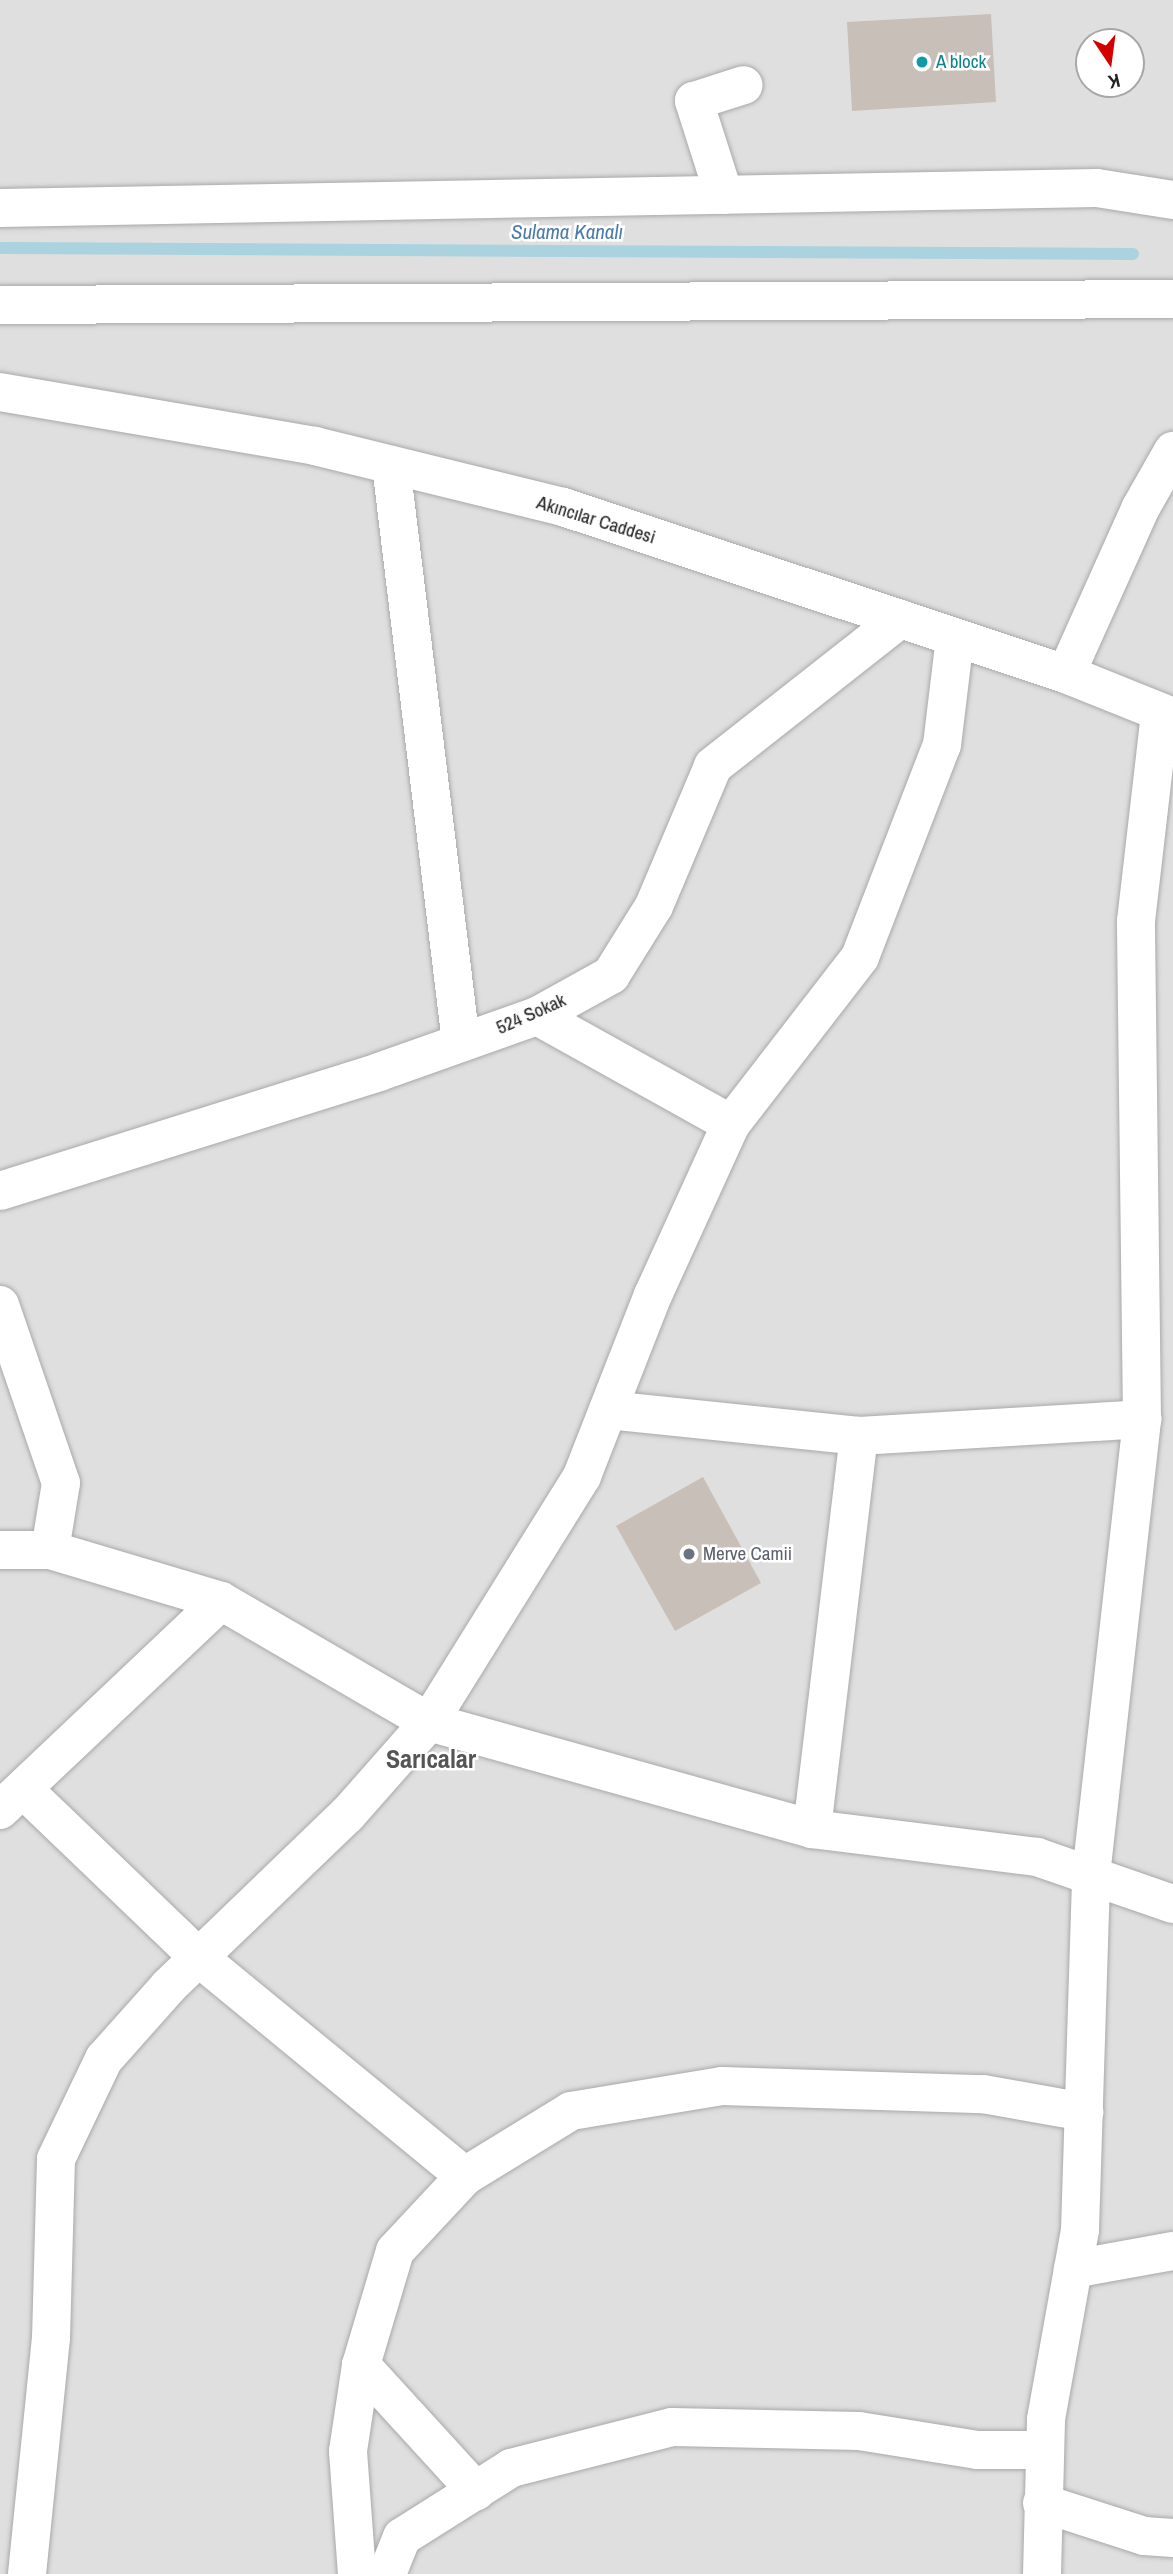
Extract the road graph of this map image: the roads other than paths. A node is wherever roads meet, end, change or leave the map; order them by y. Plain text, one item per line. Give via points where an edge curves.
1 (744, 85) dead end
2 (724, 195) junction
3 (1173, 200) edge
4 (0, 208) edge
5 (1173, 299) edge
6 (0, 305) edge
7 (0, 392) edge
8 (1173, 452) edge
9 (391, 465) junction
10 (900, 619) junction
11 (955, 638) junction
12 (1066, 674) junction
13 (1166, 714) edge
14 (537, 1016) junction
15 (461, 1043) junction
16 (731, 1124) junction
17 (0, 1191) edge
18 (0, 1305) edge
19 (608, 1410) junction
20 (1142, 1419) junction
21 (859, 1436) junction
22 (0, 1550) edge
23 (50, 1550) junction
24 (221, 1601) junction
25 (429, 1723) junction
26 (12, 1800) edge
27 (812, 1829) junction
28 (1091, 1875) junction
29 (1173, 1904) edge
30 (198, 1957) junction
31 (1084, 2112) junction
32 (465, 2176) junction
33 (1173, 2252) edge
34 (1073, 2269) junction
35 (361, 2365) junction
36 (1045, 2450) junction
37 (476, 2491) junction
38 (1042, 2503) junction
39 (1173, 2538) edge
40 (31, 2571) edge
41 (357, 2574) edge
42 (387, 2574) edge
43 (1042, 2574) edge

1 - 2 street via 694,101
2 - 3 street via 1097,188
2 - 4 street
5 - 6 street
7 - 9 street, Akıncılar Caddesi
8 - 12 street via 1140,509
9 - 10 street, Akıncılar Caddesi via 563,508
9 - 15 street
10 - 11 street, Akıncılar Caddesi
10 - 14 street, 524 Sokak via 713,766 654,906 611,975
11 - 12 street, Akıncılar Caddesi
11 - 16 street via 942,746 860,957
12 - 13 street, Akıncılar Caddesi
13 - 20 street via 1136,921
14 - 15 street, 524 Sokak
14 - 16 street
15 - 17 street, 524 Sokak
16 - 19 street
18 - 23 street via 61,1483
19 - 21 street
19 - 25 street via 582,1476
20 - 21 street
20 - 28 street
21 - 27 street
22 - 23 street
23 - 24 street
24 - 25 street
24 - 26 street
25 - 27 street
25 - 30 street via 347,1815
26 - 30 street
27 - 28 street via 1037,1857
28 - 29 street
28 - 31 street
30 - 32 street
30 - 40 street via 104,2059 56,2159 51,2338
31 - 32 street via 983,2094 722,2086 571,2110
31 - 34 street
32 - 35 street via 395,2251
33 - 34 street
34 - 36 street
35 - 37 street
35 - 41 street via 348,2451
36 - 37 street via 977,2450 859,2431 672,2427 511,2468
36 - 38 street
37 - 42 street via 402,2537
38 - 39 street via 1130,2532
38 - 43 street

